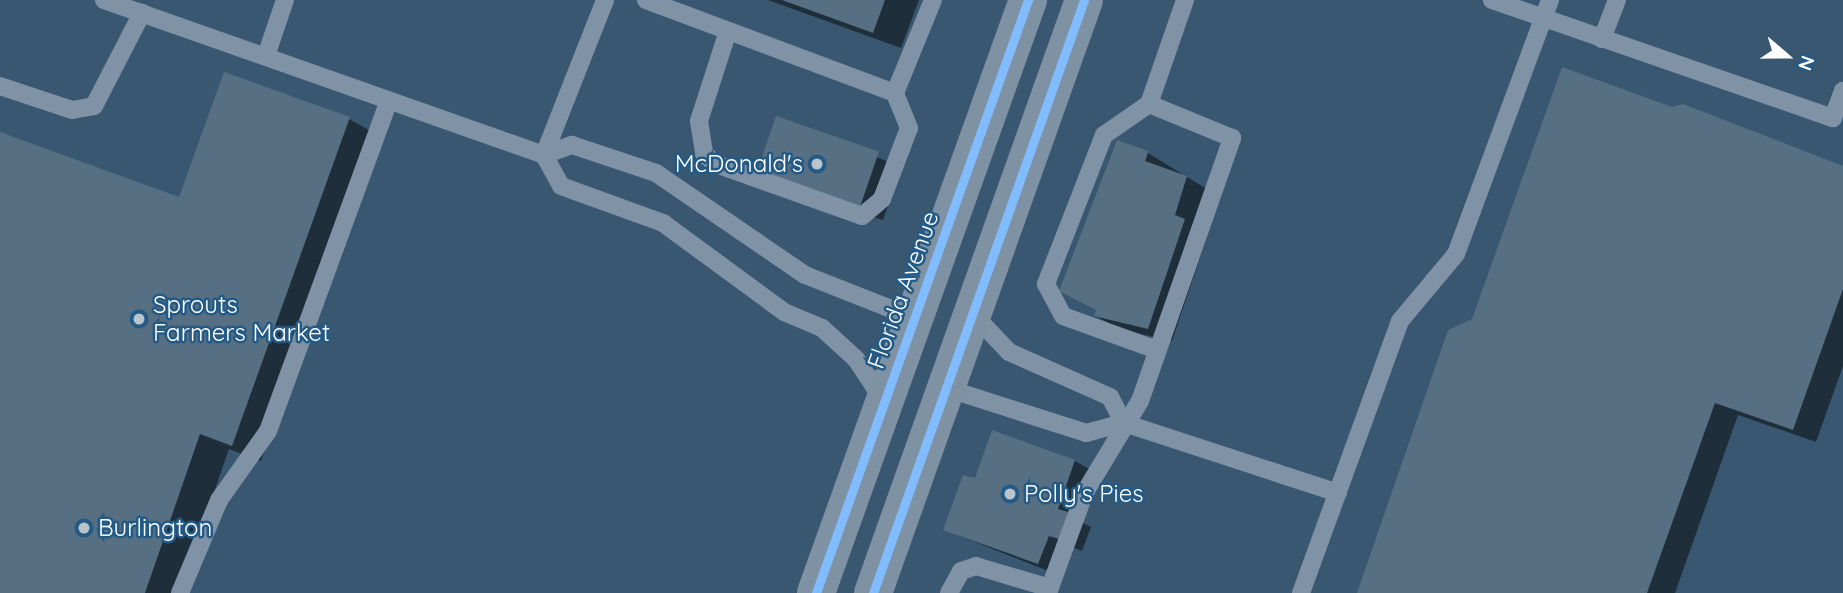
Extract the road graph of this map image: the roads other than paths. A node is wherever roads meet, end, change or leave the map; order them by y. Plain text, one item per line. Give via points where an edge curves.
1 (104, 0) edge
2 (285, 0) edge
3 (605, 0) edge
4 (646, 0) edge
5 (933, 0) edge
6 (1084, 0) edge
7 (1185, 0) edge
8 (1492, 0) edge
9 (1550, 0) edge
10 (1617, 0) edge
11 (1026, 6) edge
12 (142, 13) junction
13 (1544, 19) junction
14 (729, 31) junction
15 (1602, 39) junction
16 (266, 56) junction
17 (0, 86) edge
18 (1843, 91) edge
19 (895, 93) junction
20 (389, 100) junction
21 (1149, 104) junction
22 (544, 155) junction
23 (973, 313) junction
24 (914, 318) junction
25 (1157, 350) junction
26 (946, 388) junction
27 (884, 402) junction
28 (1124, 423) junction
29 (1338, 493) junction
30 (1049, 591) edge
31 (180, 593) edge
32 (816, 593) edge
33 (851, 593) edge
34 (873, 593) edge
35 (949, 593) edge
36 (1301, 593) edge

1 - 12 lane
2 - 16 lane
3 - 22 lane
4 - 14 lane
5 - 19 lane
6 - 23 main road
7 - 21 lane
8 - 13 lane
9 - 13 lane
10 - 15 lane
11 - 24 main road, Florida Avenue
11 - 26 main road via 1016,105 940,313
12 - 16 lane
12 - 17 lane via 94,106 72,110
13 - 15 lane
13 - 29 lane via 1456,254 1400,321
14 - 19 lane
14 - 19 lane via 699,121 704,154 716,164 862,216 882,198 909,128
15 - 18 lane via 1833,118
16 - 20 lane
20 - 22 lane
20 - 31 lane via 268,431 219,500
21 - 25 lane via 1232,138
21 - 25 lane via 1104,135 1046,284 1063,316
22 - 24 lane via 572,145 656,173 805,275
22 - 27 lane via 561,186 663,223 784,312 822,328 856,359
23 - 26 main road
23 - 28 lane via 1009,352 1110,397
24 - 27 main road, Florida Avenue
24 - 33 main road via 911,423
25 - 28 lane
26 - 28 lane via 1086,433
26 - 34 main road
27 - 32 main road, Florida Avenue
28 - 29 lane
28 - 30 lane via 1085,492
29 - 36 lane
30 - 35 lane via 976,566 961,571

